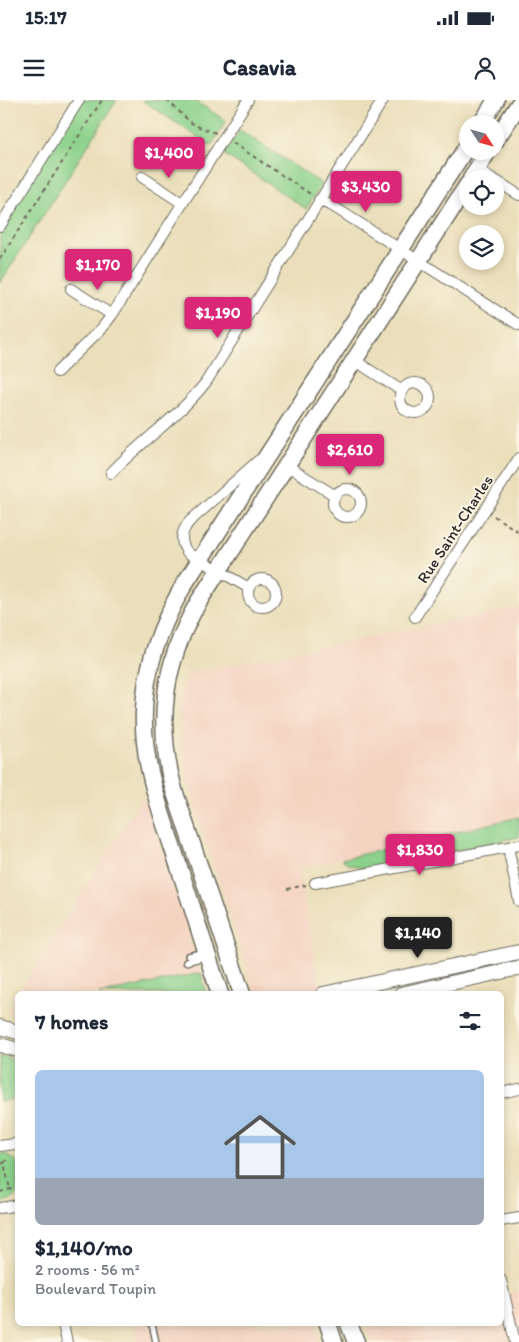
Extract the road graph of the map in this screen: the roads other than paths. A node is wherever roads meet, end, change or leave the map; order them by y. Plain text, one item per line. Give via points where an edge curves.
1 (78, 100) edge
2 (248, 100) edge
3 (383, 100) edge
4 (496, 100) edge
5 (519, 104) edge
6 (487, 115) edge
7 (504, 127) edge
8 (459, 159) edge
9 (142, 177) dead end
10 (504, 185) edge
11 (519, 195) edge
12 (459, 198) edge
13 (319, 200) junction
14 (182, 203) junction
15 (0, 226) edge
16 (400, 249) junction
17 (418, 261) junction
18 (71, 289) dead end
19 (112, 315) junction
20 (519, 325) edge
21 (354, 360) junction
22 (56, 372) dead end
23 (402, 391) dead end
24 (272, 449) junction
25 (519, 458) edge
26 (286, 465) junction
27 (111, 473) dead end
28 (334, 495) dead end
29 (199, 560) junction
30 (218, 571) junction
31 (249, 588) dead end
32 (415, 616) dead end
33 (519, 845) edge
34 (508, 847) junction
35 (315, 883) road end
36 (519, 901) edge
37 (519, 952) edge
38 (207, 953) junction
39 (188, 956) dead end
40 (186, 962) dead end
41 (519, 968) edge
42 (436, 970) junction
43 (440, 990) edge
44 (219, 991) edge
45 (241, 991) edge
46 (337, 991) edge
47 (0, 1027) edge
48 (15, 1031) edge
49 (0, 1045) edge
50 (15, 1049) edge
51 (519, 1089) edge
52 (504, 1092) edge
53 (15, 1145) edge
54 (0, 1146) edge
55 (15, 1206) edge
56 (0, 1208) edge
57 (519, 1218) edge
58 (504, 1221) edge
59 (504, 1293) edge
60 (63, 1326) edge
61 (152, 1326) edge
62 (329, 1326) edge
63 (350, 1326) edge
64 (67, 1342) edge
65 (156, 1342) edge
66 (334, 1342) edge
67 (356, 1342) edge
68 (515, 1342) edge

1 - 15 street
2 - 14 street
3 - 13 street
4 - 6 main road
5 - 7 main road
8 - 16 main road
9 - 14 street
10 - 11 street
12 - 17 main road
13 - 16 street
13 - 27 street via 198,393
14 - 19 street
16 - 17 street
16 - 24 main road
17 - 20 street
17 - 21 main road
18 - 19 street
19 - 22 street
21 - 23 street
21 - 26 main road
24 - 29 main road
24 - 29 street via 185,526 181,536 183,546
25 - 32 street, Rue Saint-Charles
26 - 28 street
26 - 30 main road
29 - 30 street
29 - 38 main road via 158,637 149,665 144,724 151,778
30 - 31 street
30 - 45 main road via 188,620 173,659 165,698 164,737 174,790
33 - 34 street
34 - 35 street
34 - 36 street
37 - 42 street
38 - 39 lane
38 - 40 lane
38 - 44 main road
41 - 43 street
42 - 43 street
42 - 46 street
47 - 48 street
49 - 50 street
51 - 52 street
53 - 54 street
55 - 56 street
57 - 58 street
59 - 68 street
60 - 64 street
61 - 65 lane
62 - 66 main road
63 - 67 main road

